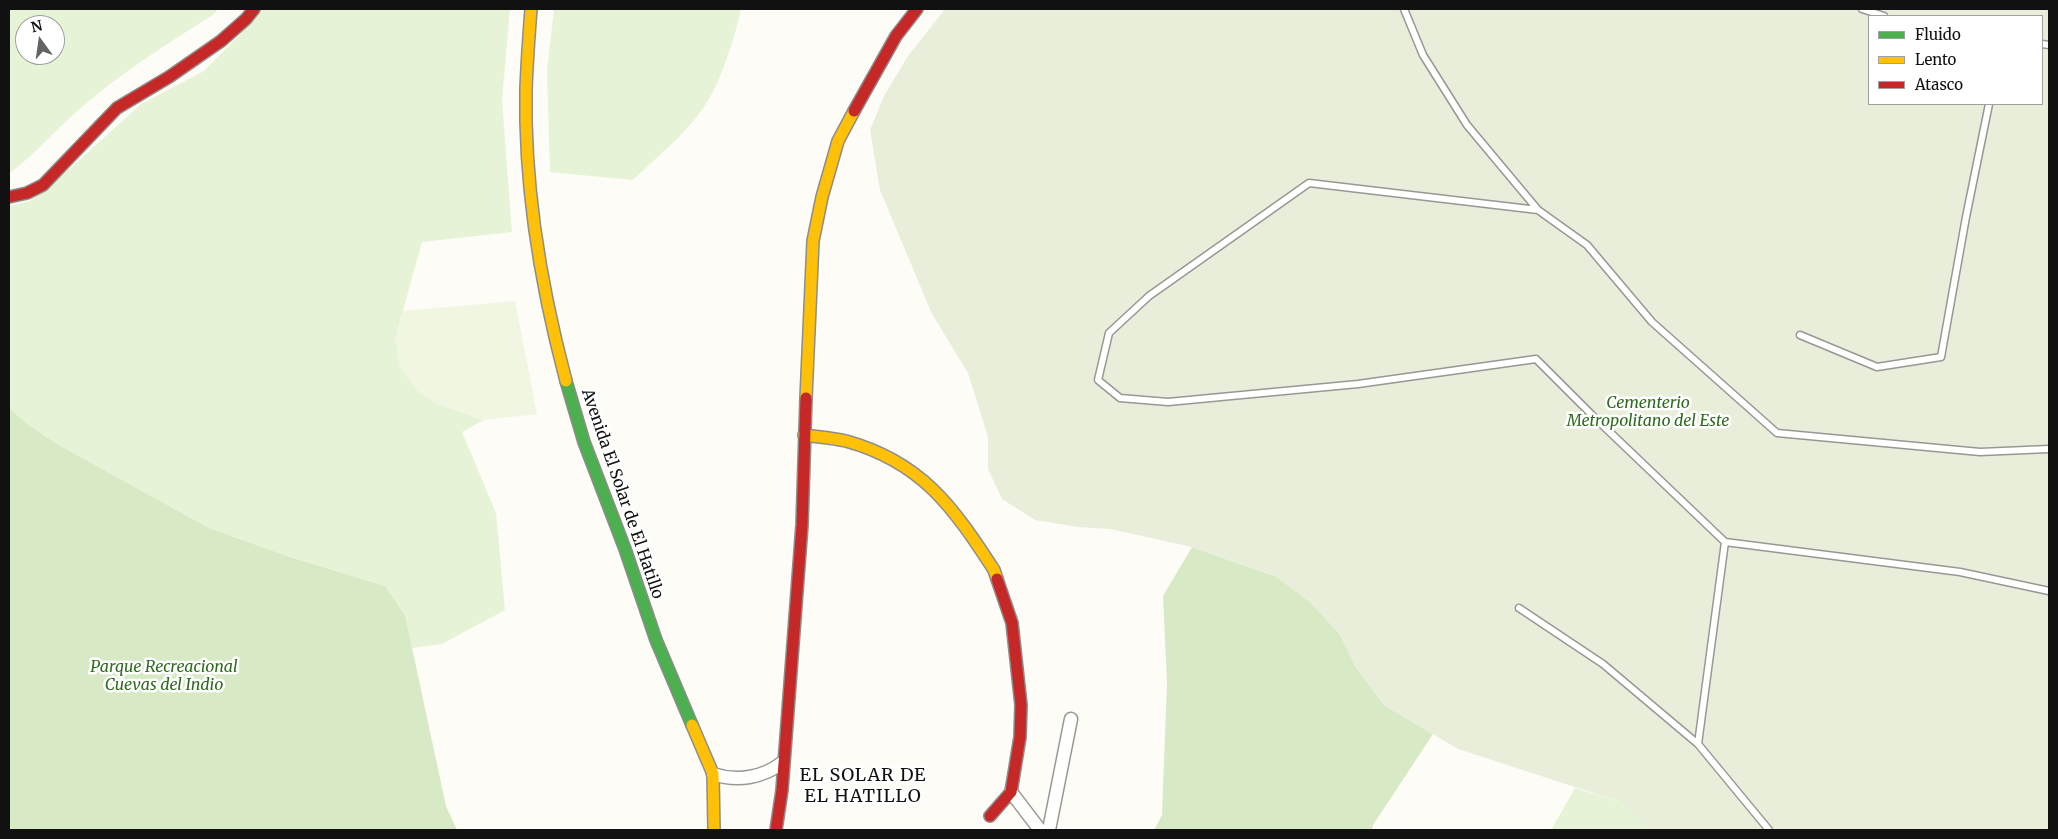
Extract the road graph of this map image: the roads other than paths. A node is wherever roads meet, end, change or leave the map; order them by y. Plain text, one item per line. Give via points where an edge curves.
1 (254, 9) edge
2 (531, 9) edge
3 (917, 9) edge
4 (1404, 9) edge
5 (1862, 9) edge
6 (1881, 15) edge
7 (1989, 105) edge
8 (9, 197) edge
9 (1538, 210) junction
10 (1800, 335) dead end
11 (804, 434) junction
12 (2049, 450) edge
13 (1725, 542) junction
14 (2049, 591) edge
15 (1519, 608) dead end
16 (1071, 719) dead end
17 (1698, 744) junction
18 (782, 762) junction
19 (713, 774) junction
20 (1011, 792) junction
21 (990, 816) dead end
22 (714, 830) edge
23 (776, 830) edge
24 (1040, 830) edge
25 (1049, 830) edge
26 (1769, 830) edge

1 - 8 street via 221,42 117,108 43,185
2 - 19 street, Avenida El Solar de El Hatillo via 527,141 535,231 550,322 584,442 656,640
3 - 11 street via 896,36 838,141 822,197 813,241
4 - 9 lane via 1423,55 1467,125
5 - 6 lane
7 - 10 lane via 1940,356 1877,367
9 - 12 lane via 1587,245 1652,322 1777,433 1980,452
9 - 13 lane via 1309,183 1149,296 1109,333 1098,380 1120,398 1168,402 1358,384 1536,359
11 - 18 street via 802,524
11 - 20 street via 845,441 890,457 930,485 962,521 994,570 1012,623 1019,672 1020,737
13 - 14 lane via 1960,572
13 - 17 lane
15 - 17 lane via 1603,664
16 - 25 street
17 - 26 lane
18 - 19 street via 757,776 734,779
18 - 23 street
19 - 22 street, Avenida El Solar de El Hatillo
20 - 21 street
20 - 24 street

